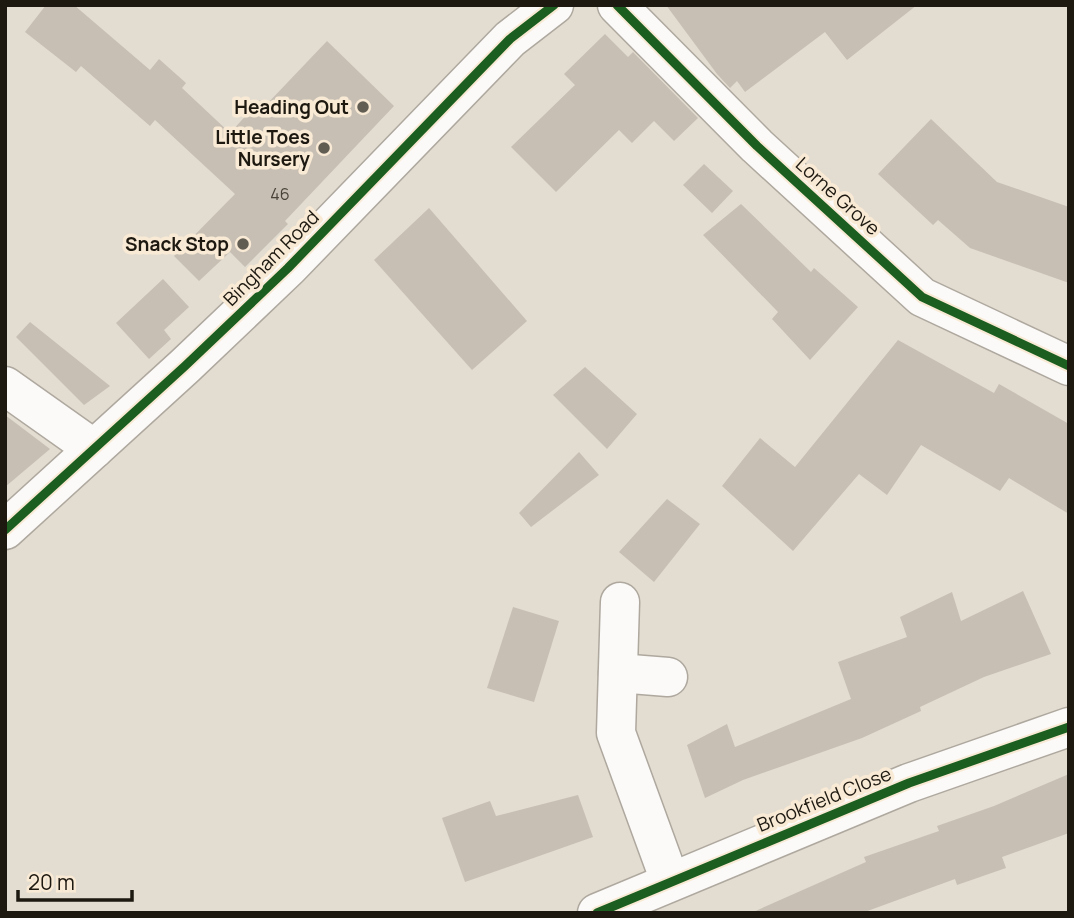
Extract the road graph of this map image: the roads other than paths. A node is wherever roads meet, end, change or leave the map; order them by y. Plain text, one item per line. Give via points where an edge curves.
1 (554, 5) edge
2 (617, 5) edge
3 (1069, 366) edge
4 (5, 386) edge
5 (94, 449) junction
6 (5, 530) edge
7 (620, 602) dead end
8 (618, 673) junction
9 (668, 677) dead end
10 (1069, 727) edge
11 (670, 881) junction
12 (597, 913) edge

1 - 5 street, Bingham Road via 510,39 288,268
2 - 3 street, Lorne Grove via 757,146 922,297
4 - 5 street
5 - 6 street, Bingham Road
7 - 8 street
8 - 9 street
8 - 11 street via 616,733
10 - 11 street, Brookfield Close via 909,783
11 - 12 street, Brookfield Close

